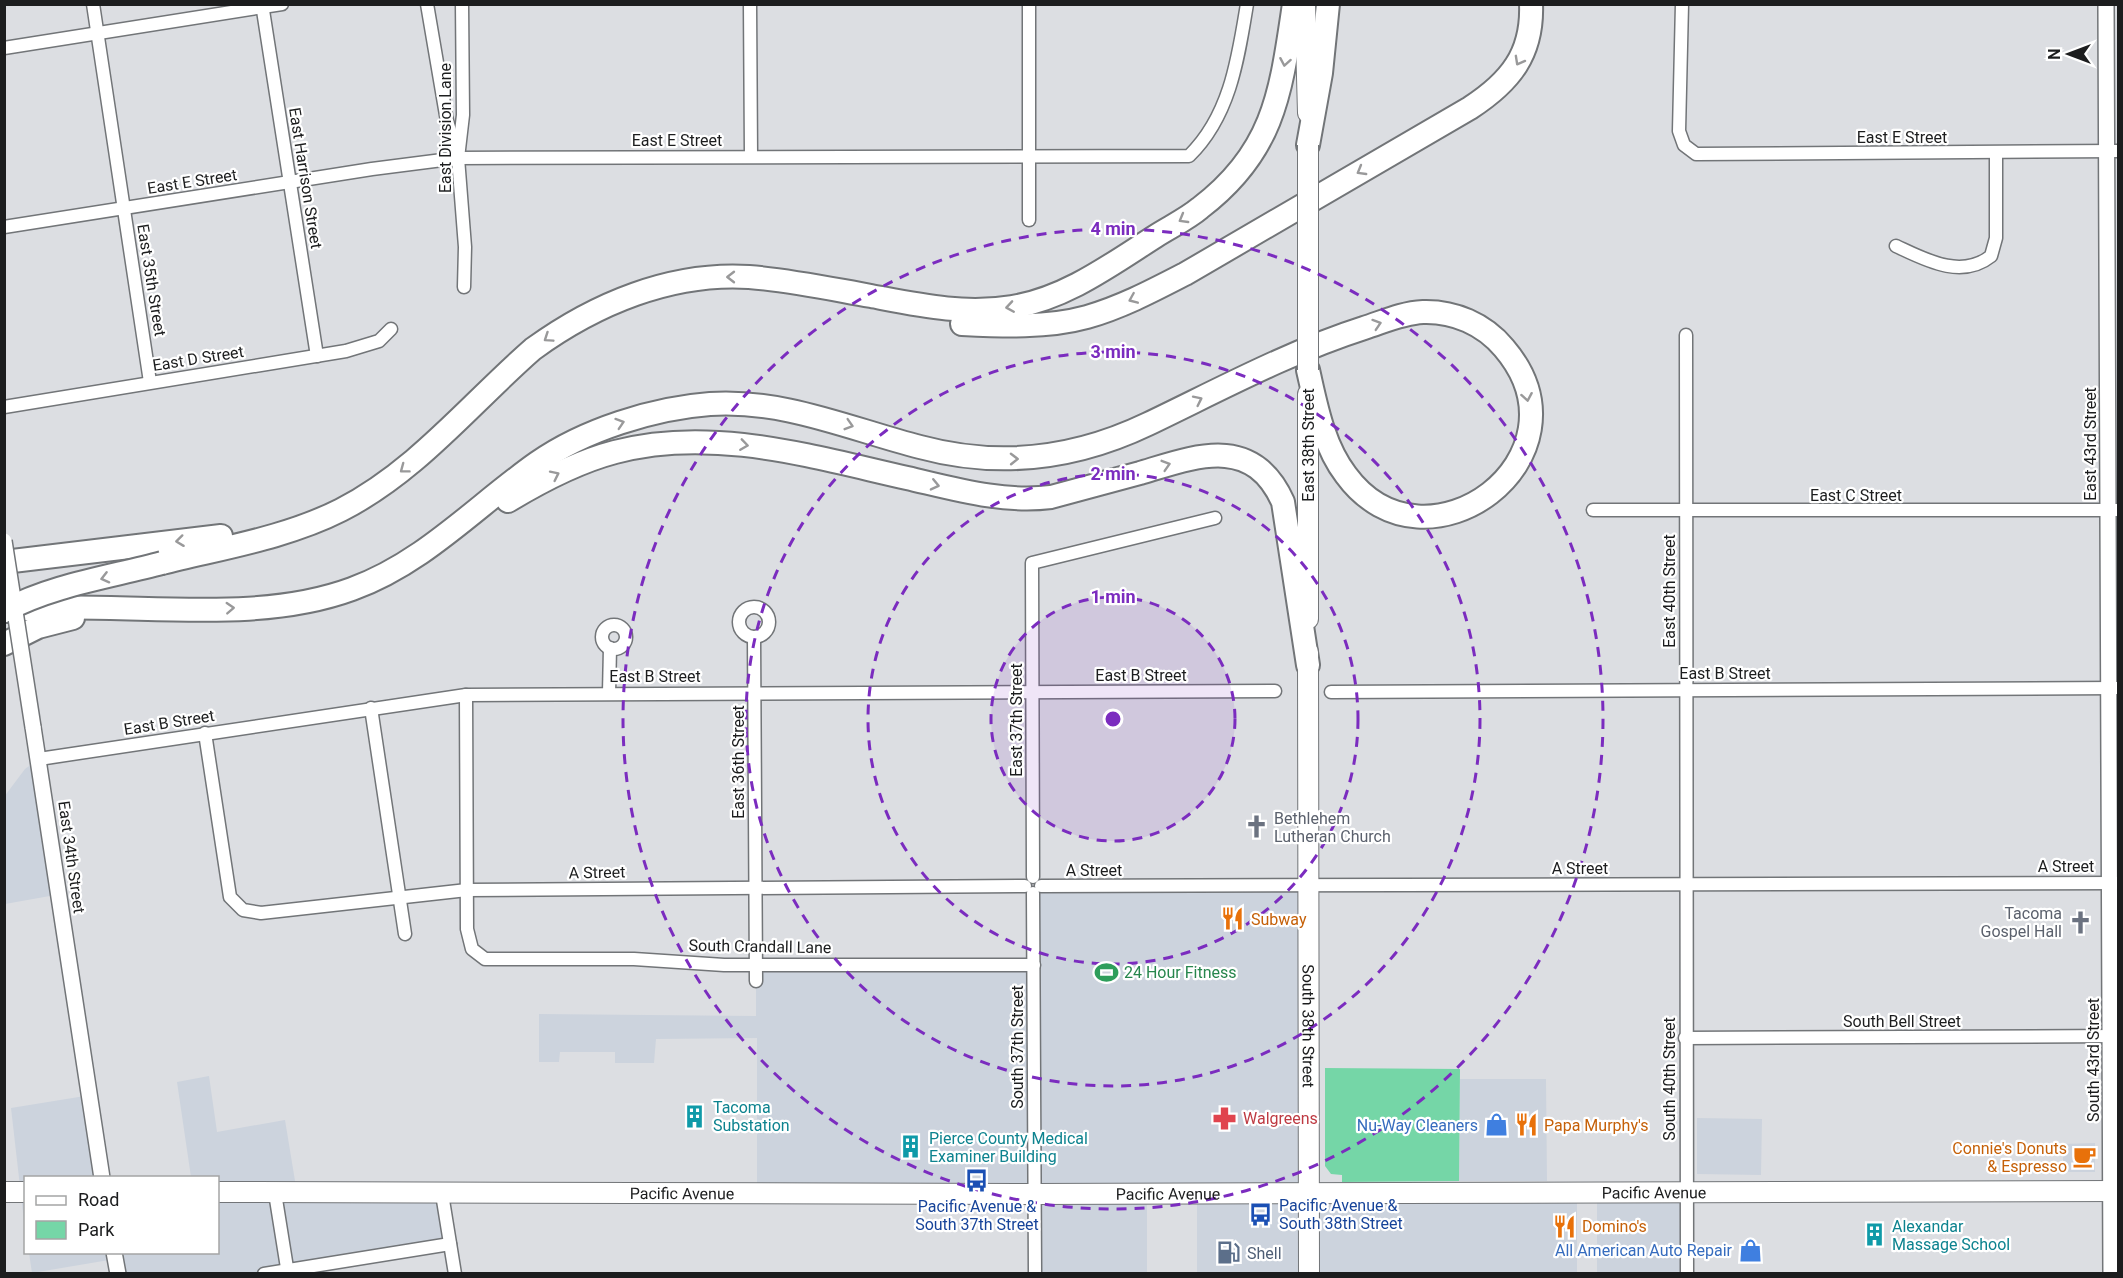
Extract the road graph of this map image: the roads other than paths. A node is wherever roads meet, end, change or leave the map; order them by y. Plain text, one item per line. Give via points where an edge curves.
1 (93, 4) edge
2 (282, 4) edge
3 (427, 4) edge
4 (462, 4) edge
5 (750, 4) edge
6 (1029, 4) edge
7 (1247, 4) edge
8 (1294, 4) edge
9 (1305, 4) edge
10 (1328, 4) edge
11 (1531, 4) edge
12 (1682, 4) edge
13 (2106, 4) edge
14 (263, 6) edge
15 (97, 33) junction
16 (4, 48) edge
17 (1308, 146) junction
18 (2113, 151) edge
19 (1996, 154) junction
20 (1028, 155) junction
21 (751, 156) junction
22 (458, 158) junction
23 (290, 183) junction
24 (124, 208) junction
25 (1029, 220) dead end
26 (4, 227) edge
27 (1896, 246) dead end
28 (789, 282) junction
29 (464, 287) dead end
30 (392, 329) dead end
31 (1686, 334) dead end
32 (317, 356) junction
33 (1308, 370) junction
34 (150, 382) junction
35 (4, 407) edge
36 (1593, 510) dead end
37 (2114, 510) edge
38 (1685, 512) junction
39 (1215, 518) dead end
40 (300, 527) junction
41 (4, 541) edge
42 (431, 546) junction
43 (4, 562) edge
44 (171, 609) junction
45 (4, 611) edge
46 (73, 618) junction
47 (4, 627) edge
48 (754, 637) dead end
49 (4, 644) edge
50 (610, 648) dead end
51 (1308, 665) junction
52 (2114, 688) edge
53 (1685, 690) junction
54 (1275, 691) dead end
55 (754, 692) junction
56 (1033, 692) junction
57 (1331, 692) dead end
58 (609, 693) junction
59 (466, 695) junction
60 (371, 708) junction
61 (205, 733) junction
62 (39, 759) junction
63 (2115, 883) edge
64 (1685, 884) junction
65 (1033, 885) junction
66 (1310, 885) junction
67 (756, 887) junction
68 (467, 890) junction
69 (399, 898) junction
70 (405, 934) dead end
71 (1034, 964) junction
72 (756, 965) junction
73 (756, 981) dead end
74 (2114, 1036) edge
75 (1686, 1038) junction
76 (102, 1176) edge
77 (2115, 1191) edge
78 (4, 1192) edge
79 (24, 1192) edge
80 (219, 1192) edge
81 (275, 1192) junction
82 (1686, 1192) junction
83 (442, 1194) junction
84 (1034, 1194) junction
85 (1309, 1194) junction
86 (450, 1244) junction
87 (114, 1254) edge
88 (287, 1272) edge
89 (117, 1274) edge
90 (264, 1274) edge
91 (455, 1274) edge
92 (1035, 1274) edge
93 (1309, 1274) edge
94 (1687, 1274) edge
95 (2111, 1274) edge

1 - 15 street, East 35th Street
2 - 14 street
3 - 22 street via 447,121
4 - 22 street, East Division Lane via 463,115
5 - 21 street
6 - 20 street
7 - 20 street, East E Street via 1239,57 1224,103 1204,141 1189,156
8 -> 28 highway via 1274,109 1264,136 1245,166 1198,210 1071,287 1015,307 952,311
9 - 17 main road, East 38th Street
10 - 17 highway
11 -> 28 highway via 1527,42 1514,69 1501,86 1470,108 1185,274 1087,317 1054,323 963,325 930,320
12 - 19 street, East E Street via 1679,122 1681,140 1687,150 1706,156
13 - 18 street, East 43rd Street
14 - 15 street
14 - 23 street, East Harrison Street
15 - 16 street
15 - 24 street, East 35th Street
17 - 33 main road, East 38th Street, bridge
18 - 19 street, East E Street
18 - 37 street, East 43rd Street via 2108,446
19 - 27 street via 1996,238 1991,256 1973,264 1947,266
20 - 21 street, East E Street
20 - 25 street
21 - 22 street, East E Street
22 - 23 street, East E Street
22 - 29 street, East Division Lane
23 - 24 street, East E Street
23 - 32 street, East Harrison Street
24 - 26 street, East E Street
24 - 34 street, East 35th Street
28 -> 40 highway via 748,277 690,280 599,309 533,349 416,461 385,484 339,511
30 - 32 street, East D Street via 373,344
31 - 38 street, East 40th Street
32 - 34 street, East D Street
42 -> 33 highway via 542,459 595,433 640,417 710,404 745,403 821,417 949,454 993,459 1039,458 1116,437 1288,357 1339,336 1414,313 1447,314 1466,320 1487,332 1507,351 1528,398 1525,447 1505,481 1473,505 1455,513 1430,516 1396,511 1370,499 1352,484 1339,465 1318,413
33 - 51 main road, East 38th Street
34 - 35 street, East D Street
36 - 38 street, East C Street
37 - 38 street, East C Street
37 - 52 street, East 43rd Street
38 - 53 street, East 40th Street
39 - 56 street, East 37th Street via 1032,563
40 -> 43 highway
40 -> 45 highway, bridge via 63,588
41 - 62 street, East 34th Street, bridge
44 -> 42 highway via 269,606 334,595 376,580
42 -> 51 highway via 569,469 615,452 656,443 749,446 971,493 1031,499 1051,497 1199,456 1226,456 1254,467 1273,485 1283,502
44 - 45 highway
44 - 46 highway
46 - 47 highway
46 - 49 highway via 38,627
48 - 55 street, East 36th Street
50 - 58 street
51 - 66 main road, East 38th Street
52 - 53 street, East B Street
52 - 63 street, East 43rd Street
53 - 57 street, East B Street
53 - 64 street, East 40th Street
54 - 56 street, East B Street
55 - 56 street, East B Street
55 - 58 street, East B Street
55 - 67 street, East 36th Street
56 - 65 street, East 37th Street
58 - 59 street, East B Street
59 - 60 street, East B Street
59 - 68 street
60 - 61 street, East B Street
60 - 69 street
61 - 62 street, East B Street
61 - 69 street, A Street via 228,889 230,897 243,910 275,912
62 - 76 street, East 34th Street
63 - 64 street, A Street
63 - 74 street, South 43rd Street
64 - 66 street, A Street
64 - 75 street, South 40th Street
65 - 66 street, A Street
65 - 67 street, A Street
65 - 71 street, South 37th Street
66 - 85 main road, South 38th Street
67 - 68 street, A Street
67 - 72 street, East 36th Street
68 - 69 street, A Street
68 - 72 street, South Crandall Lane via 468,936 472,949 485,959 634,959
69 - 70 street
71 - 72 street, South Crandall Lane
71 - 84 street, South 37th Street
72 - 73 street, East 36th Street
74 - 75 street, South Bell Street
74 - 77 street, South 43rd Street
75 - 82 street, South 40th Street
77 - 82 main road, Pacific Avenue
77 - 95 street, South 43rd Street
78 - 79 main road
80 - 81 main road, Pacific Avenue
81 - 83 main road, Pacific Avenue
81 - 88 street
82 - 85 main road, Pacific Avenue
82 - 94 street, South 40th Street
83 - 84 main road, Pacific Avenue
83 - 86 street
84 - 85 main road, Pacific Avenue
84 - 92 street, South 37th Street
85 - 93 main road, South 38th Street
86 - 88 street
86 - 91 street
87 - 89 street
88 - 90 street

